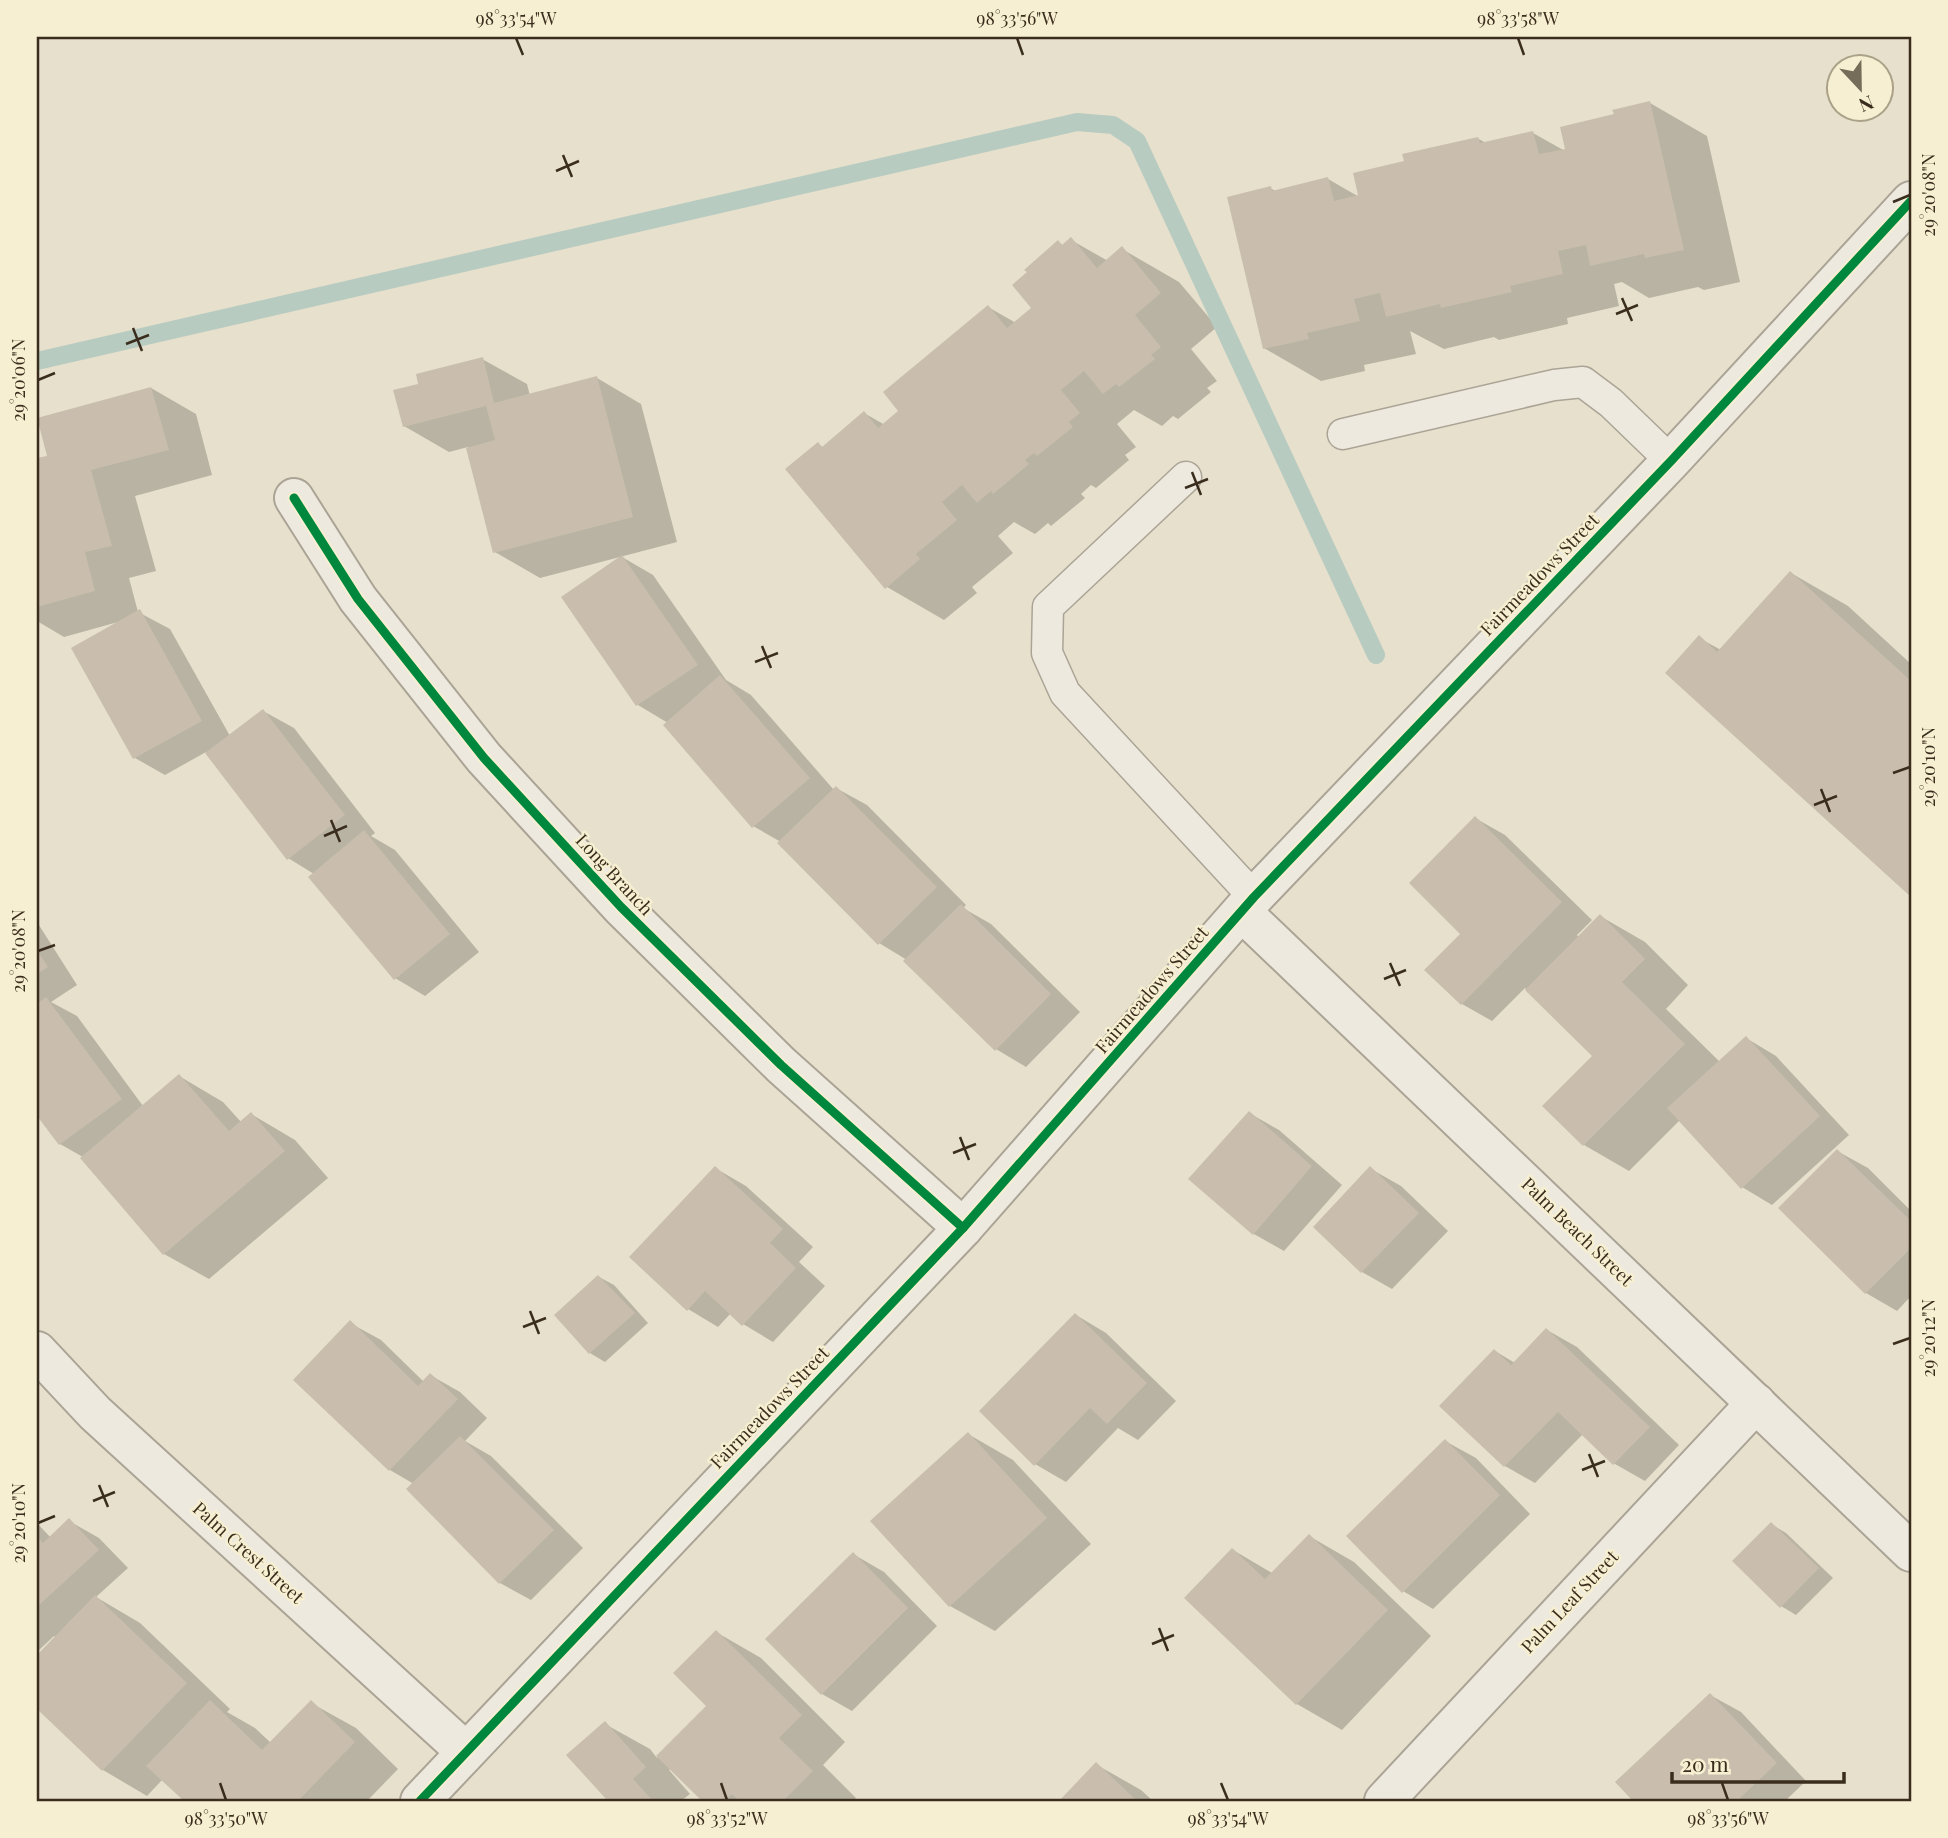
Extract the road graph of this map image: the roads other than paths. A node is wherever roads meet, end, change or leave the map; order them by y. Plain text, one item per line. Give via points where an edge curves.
1 (1911, 201) edge
2 (1343, 434) dead end
3 (1671, 461) junction
4 (1186, 477) dead end
5 (294, 498) dead end
6 (1248, 904) junction
7 (963, 1228) junction
8 (37, 1351) edge
9 (1756, 1403) junction
10 (1911, 1552) edge
11 (465, 1751) junction
12 (419, 1801) edge
13 (1384, 1801) edge

1 - 3 street, Fairmeadows Street
2 - 3 lane via 1583,382
3 - 6 street, Fairmeadows Street
4 - 6 lane via 1048,607 1047,653 1065,693
5 - 7 street, Long Branch via 358,599 484,758 621,907 780,1065
6 - 7 street, Fairmeadows Street
6 - 9 street, Palm Beach Street
7 - 11 street, Fairmeadows Street
8 - 11 street, Palm Crest Street via 95,1413
9 - 10 street, Palm Beach Street
9 - 13 street, Palm Leaf Street
11 - 12 street, Fairmeadows Street

